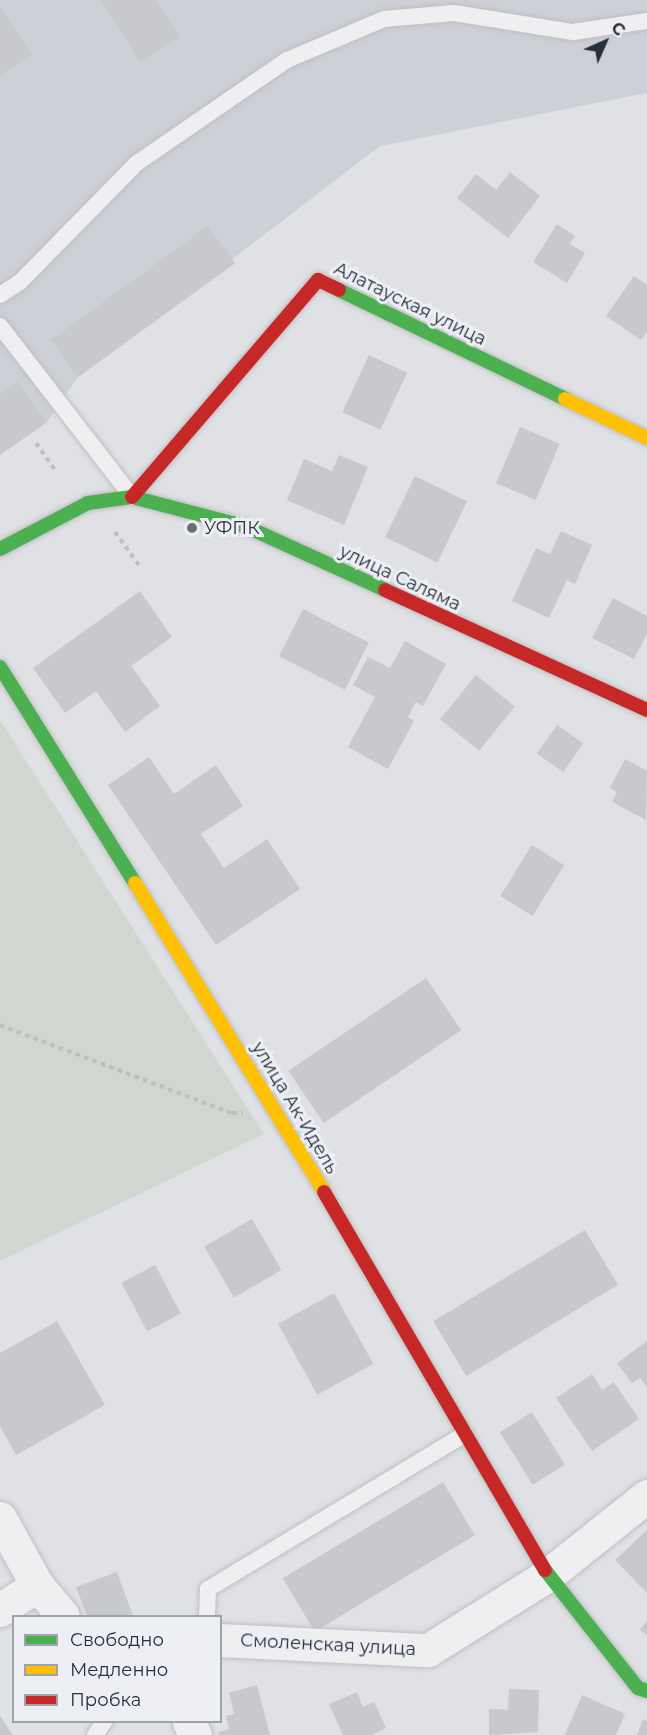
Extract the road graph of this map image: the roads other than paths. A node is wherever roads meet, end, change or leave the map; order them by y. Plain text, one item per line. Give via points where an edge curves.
1 (452, 7) edge
2 (647, 21) edge
3 (0, 295) edge
4 (3, 336) edge
5 (647, 438) edge
6 (132, 497) junction
7 (0, 549) edge
8 (0, 667) edge
9 (647, 710) edge
10 (465, 1434) junction
11 (647, 1496) edge
12 (0, 1518) edge
13 (548, 1575) junction
14 (37, 1586) junction
15 (0, 1610) edge
16 (61, 1615) edge
17 (207, 1615) edge
18 (222, 1640) edge
19 (647, 1691) edge

1 - 2 lane via 573,32
1 - 3 lane via 384,19 287,60 138,163 20,282
4 - 6 lane
5 - 6 street, Алатауская улица via 318,280
6 - 7 street via 87,503
6 - 9 street, улица Саляма via 247,527
8 - 10 street, улица Ак-Идель via 277,1113
10 - 13 street, улица Ак-Идель
10 - 17 lane via 208,1589
11 - 13 street, Смоленская улица
12 - 14 street
13 - 18 street, Смоленская улица via 428,1650
13 - 19 street via 638,1688
14 - 15 street
14 - 16 street

